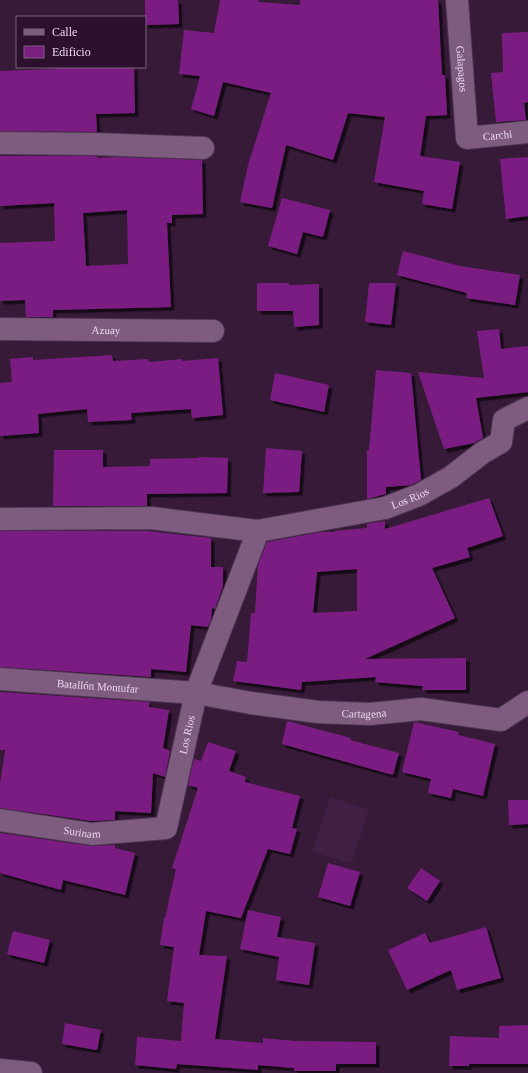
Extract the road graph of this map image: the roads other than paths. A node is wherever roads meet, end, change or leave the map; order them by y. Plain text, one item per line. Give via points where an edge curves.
1 (457, 0) edge
2 (528, 132) edge
3 (467, 138) joint
4 (0, 143) edge
5 (203, 148) dead end
6 (0, 329) edge
7 (213, 332) dead end
8 (528, 408) edge
9 (0, 519) edge
10 (258, 531) junction
11 (0, 679) edge
12 (196, 694) junction
13 (528, 702) edge
14 (0, 820) edge
15 (166, 828) joint
16 (0, 1070) edge
17 (32, 1073) edge

1 - 3 street, Galapagos
2 - 3 street, Carchi
4 - 5 street
6 - 7 street, Azuay
8 - 10 street, Los Rios via 504,420 501,442 451,477 419,495 385,508
9 - 10 street, Los Rios via 151,518
10 - 12 street, Los Rios
11 - 12 street, Batallón Montufar
12 - 13 street, Cartagena via 318,712 370,714 421,709 501,720
12 - 15 street, Los Rios
14 - 15 street, Surinam via 92,834
16 - 17 street

